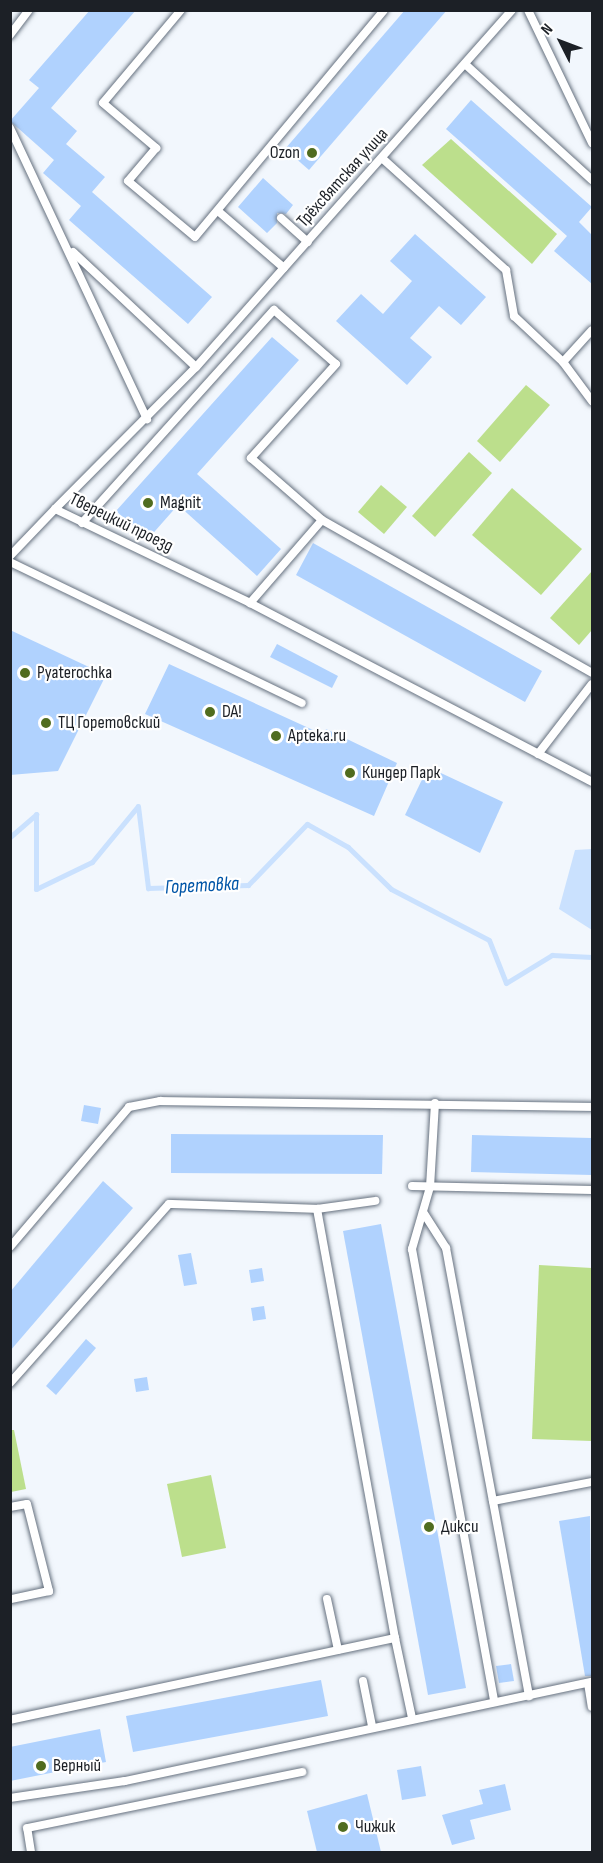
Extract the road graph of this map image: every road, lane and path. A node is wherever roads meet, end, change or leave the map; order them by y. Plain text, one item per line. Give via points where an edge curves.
1 (29, 10) edge
2 (181, 10) edge
3 (384, 10) edge
4 (512, 10) edge
5 (528, 10) edge
6 (10, 35) edge
7 (465, 64) junction
8 (10, 128) edge
9 (592, 143) edge
10 (383, 159) junction
11 (592, 180) edge
12 (218, 211) junction
13 (281, 218) dead end
14 (308, 242) junction
15 (68, 248) junction
16 (284, 268) junction
17 (592, 330) edge
18 (563, 362) junction
19 (196, 367) junction
20 (592, 401) edge
21 (147, 419) junction
22 (55, 509) junction
23 (322, 520) junction
24 (82, 523) junction
25 (10, 556) edge
26 (10, 562) edge
27 (250, 603) junction
28 (592, 673) edge
29 (592, 684) edge
30 (302, 703) dead end
31 (538, 754) junction
32 (592, 782) edge
33 (435, 1103) junction
34 (592, 1107) edge
35 (412, 1186) dead end
36 (430, 1186) junction
37 (592, 1190) edge
38 (375, 1201) dead end
39 (317, 1209) junction
40 (423, 1212) junction
41 (10, 1247) edge
42 (10, 1383) edge
43 (592, 1482) edge
44 (493, 1501) junction
45 (10, 1507) edge
46 (10, 1599) edge
47 (327, 1599) dead end
48 (395, 1638) junction
49 (338, 1650) junction
50 (363, 1682) dead end
51 (590, 1683) edge
52 (529, 1696) junction
53 (494, 1702) junction
54 (592, 1707) edge
55 (412, 1718) junction
56 (10, 1720) edge
57 (372, 1726) junction
58 (302, 1772) dead end
59 (10, 1798) edge
60 (30, 1852) edge

1 - 6 lane
2 - 12 lane via 103,103 156,148 128,181 195,237
3 - 12 lane
4 - 7 lane, Трёхсвятская улица
5 - 9 lane
7 - 10 lane, Трёхсвятская улица
7 - 11 lane
8 - 15 lane
10 - 14 lane, Трёхсвятская улица
10 - 18 lane via 506,270 514,316
12 - 16 lane
13 - 14 lane
14 - 16 lane, Трёхсвятская улица
15 - 19 lane
15 - 21 lane
16 - 19 lane, Трёхсвятская улица
17 - 18 lane
18 - 20 lane
19 - 21 lane, Тверецкий проезд
21 - 22 lane, Тверецкий проезд
22 - 24 lane, Тверецкий проезд
22 - 25 lane
23 - 24 lane via 251,458 336,364 274,310
23 - 27 lane
23 - 28 lane
24 - 27 lane, Тверецкий проезд
26 - 30 lane
27 - 31 lane, Тверецкий проезд
29 - 31 lane
31 - 32 lane, Тверецкий проезд
33 - 34 lane
33 - 36 lane
33 - 41 lane via 160,1101 129,1107
35 - 36 lane
36 - 37 lane
36 - 40 lane
38 - 39 lane
39 - 42 lane via 169,1204
39 - 48 lane
40 - 44 lane via 446,1248
40 - 53 lane via 412,1249
43 - 44 lane
44 - 52 lane
45 - 46 lane via 27,1504 49,1591
47 - 49 lane
48 - 49 lane
48 - 55 lane
49 - 56 lane
50 - 57 lane
51 - 52 lane
51 - 54 lane
52 - 53 lane
53 - 55 lane
55 - 57 lane
57 - 59 lane via 125,1780
58 - 60 lane via 27,1828

